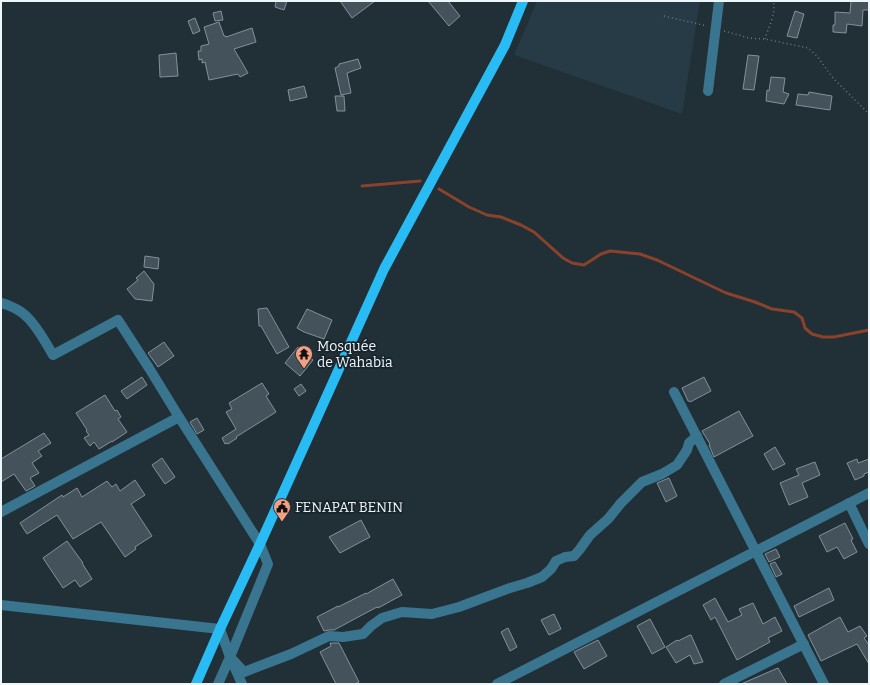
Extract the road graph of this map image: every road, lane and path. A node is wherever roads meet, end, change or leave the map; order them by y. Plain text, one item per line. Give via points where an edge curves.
1 (523, 1) edge
2 (719, 1) edge
3 (773, 1) edge
4 (664, 16) dead end
5 (715, 28) junction
6 (765, 39) junction
7 (708, 91) dead end
8 (869, 114) edge
9 (1, 303) edge
10 (674, 392) dead end
11 (179, 417) junction
12 (697, 436) junction
13 (869, 493) edge
14 (849, 503) junction
15 (1, 512) edge
16 (260, 544) junction
17 (869, 544) edge
18 (756, 551) junction
19 (1, 605) edge
20 (220, 629) junction
21 (804, 644) junction
22 (230, 657) junction
23 (516, 680) edge
24 (196, 684) edge
25 (218, 684) edge
26 (242, 684) edge
27 (497, 684) edge
28 (724, 684) edge
29 (824, 684) edge

1 - 16 main road via 505,45 384,269
2 - 5 street
3 - 6 path via 774,11
4 - 5 path
5 - 6 path via 749,38
5 - 7 street
6 - 8 path via 808,48 833,78
9 - 11 street via 9,304 28,317 53,355 118,320
10 - 12 street
11 - 15 street
11 - 16 street
12 - 18 street
12 - 22 street via 689,443 677,465 642,482 590,535 574,556 556,561 542,577 444,611 432,614 402,612 382,618 364,634 329,636 244,672
13 - 14 street
14 - 17 street
14 - 18 street
16 - 20 main road
16 - 22 street via 268,564
18 - 21 street
18 - 23 street
19 - 20 street
20 - 22 street
20 - 24 main road
21 - 28 street
21 - 29 street
22 - 25 street
22 - 26 street
23 - 27 street

